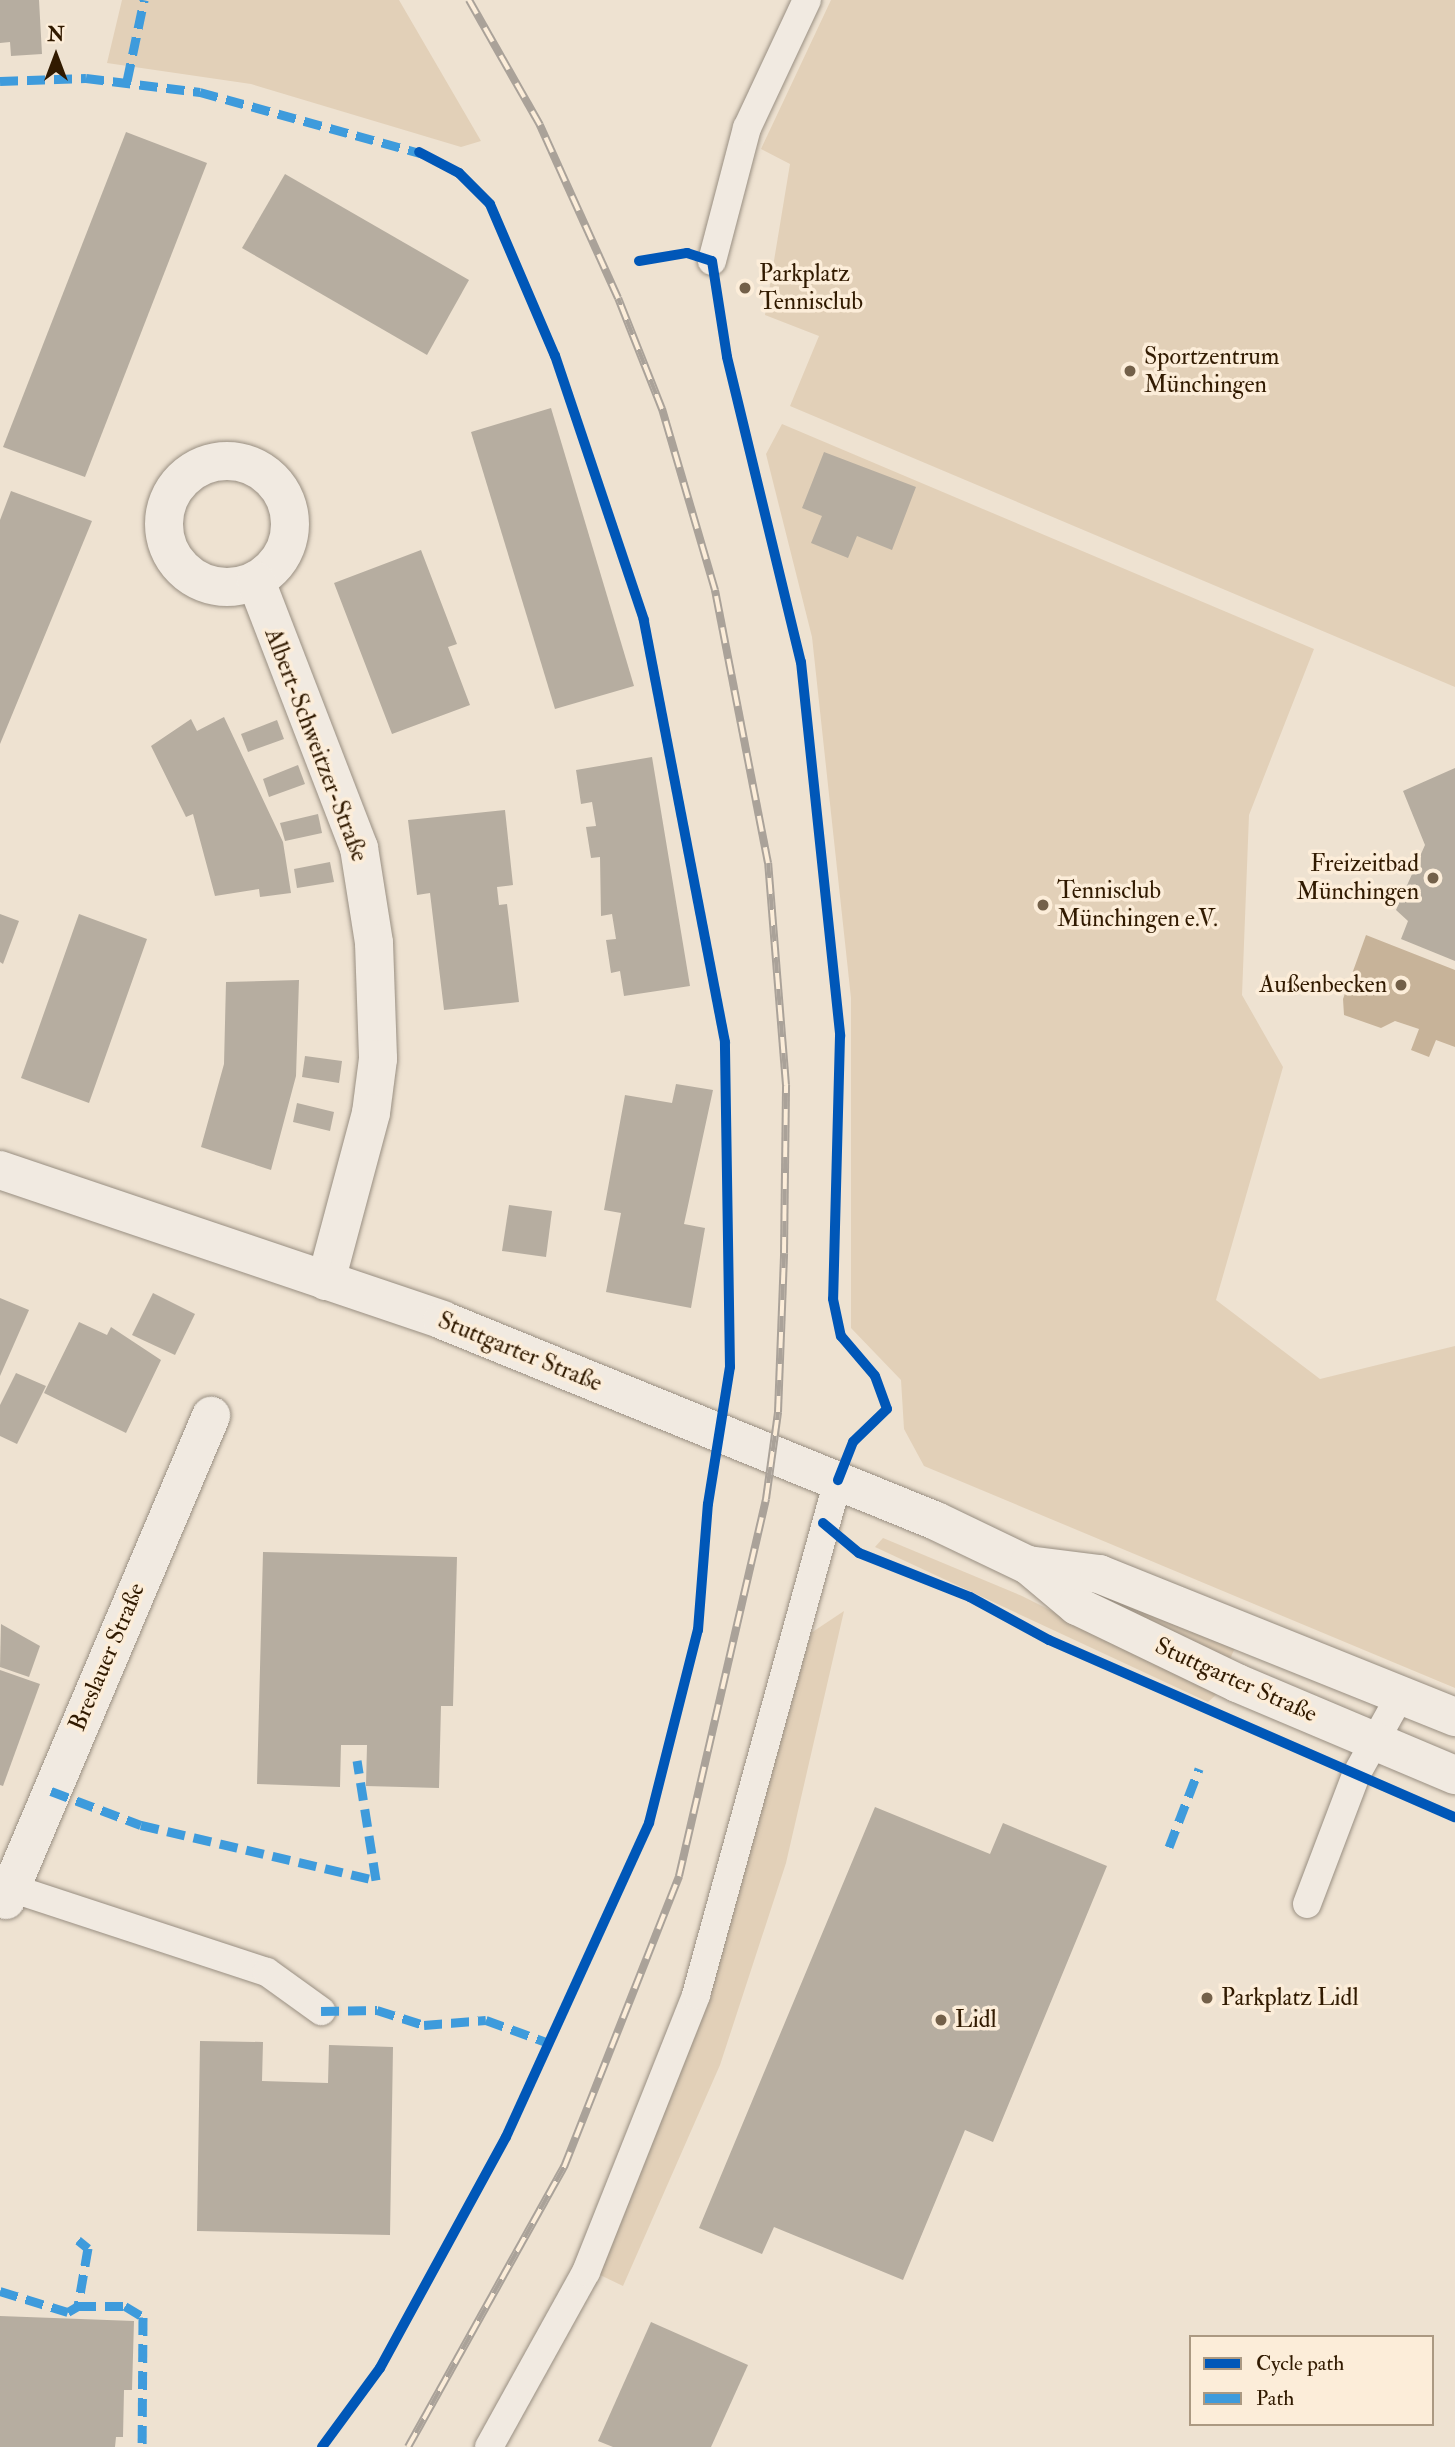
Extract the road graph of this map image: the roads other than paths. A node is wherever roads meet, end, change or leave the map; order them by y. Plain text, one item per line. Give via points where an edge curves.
1 (807, 0) edge
2 (712, 261) dead end
3 (256, 582) dead end
4 (0, 1170) edge
5 (326, 1281) junction
6 (211, 1416) dead end
7 (838, 1480) junction
8 (1028, 1565) junction
9 (1401, 1694) junction
10 (1455, 1717) edge
11 (1378, 1742) junction
12 (1455, 1775) edge
13 (4, 1901) edge
14 (1307, 1904) dead end
15 (321, 2011) dead end
16 (489, 2447) edge

1 - 2 lane via 747,128
3 - 5 street, Albert-Schweitzer-Straße via 359,848 374,943 378,1046 371,1113
4 - 5 street, Stuttgarter Straße
5 - 7 street, Stuttgarter Straße via 454,1325
6 - 13 street, Breslauer Straße
7 - 8 street, Stuttgarter Straße
7 - 16 lane via 696,1995 586,2272
8 - 9 street, Stuttgarter Straße via 1099,1574
8 - 11 street, Stuttgarter Straße via 1077,1605
9 - 10 street, Stuttgarter Straße
9 - 11 lane
11 - 12 street, Stuttgarter Straße
11 - 14 lane via 1356,1776
13 - 15 lane via 267,1972

